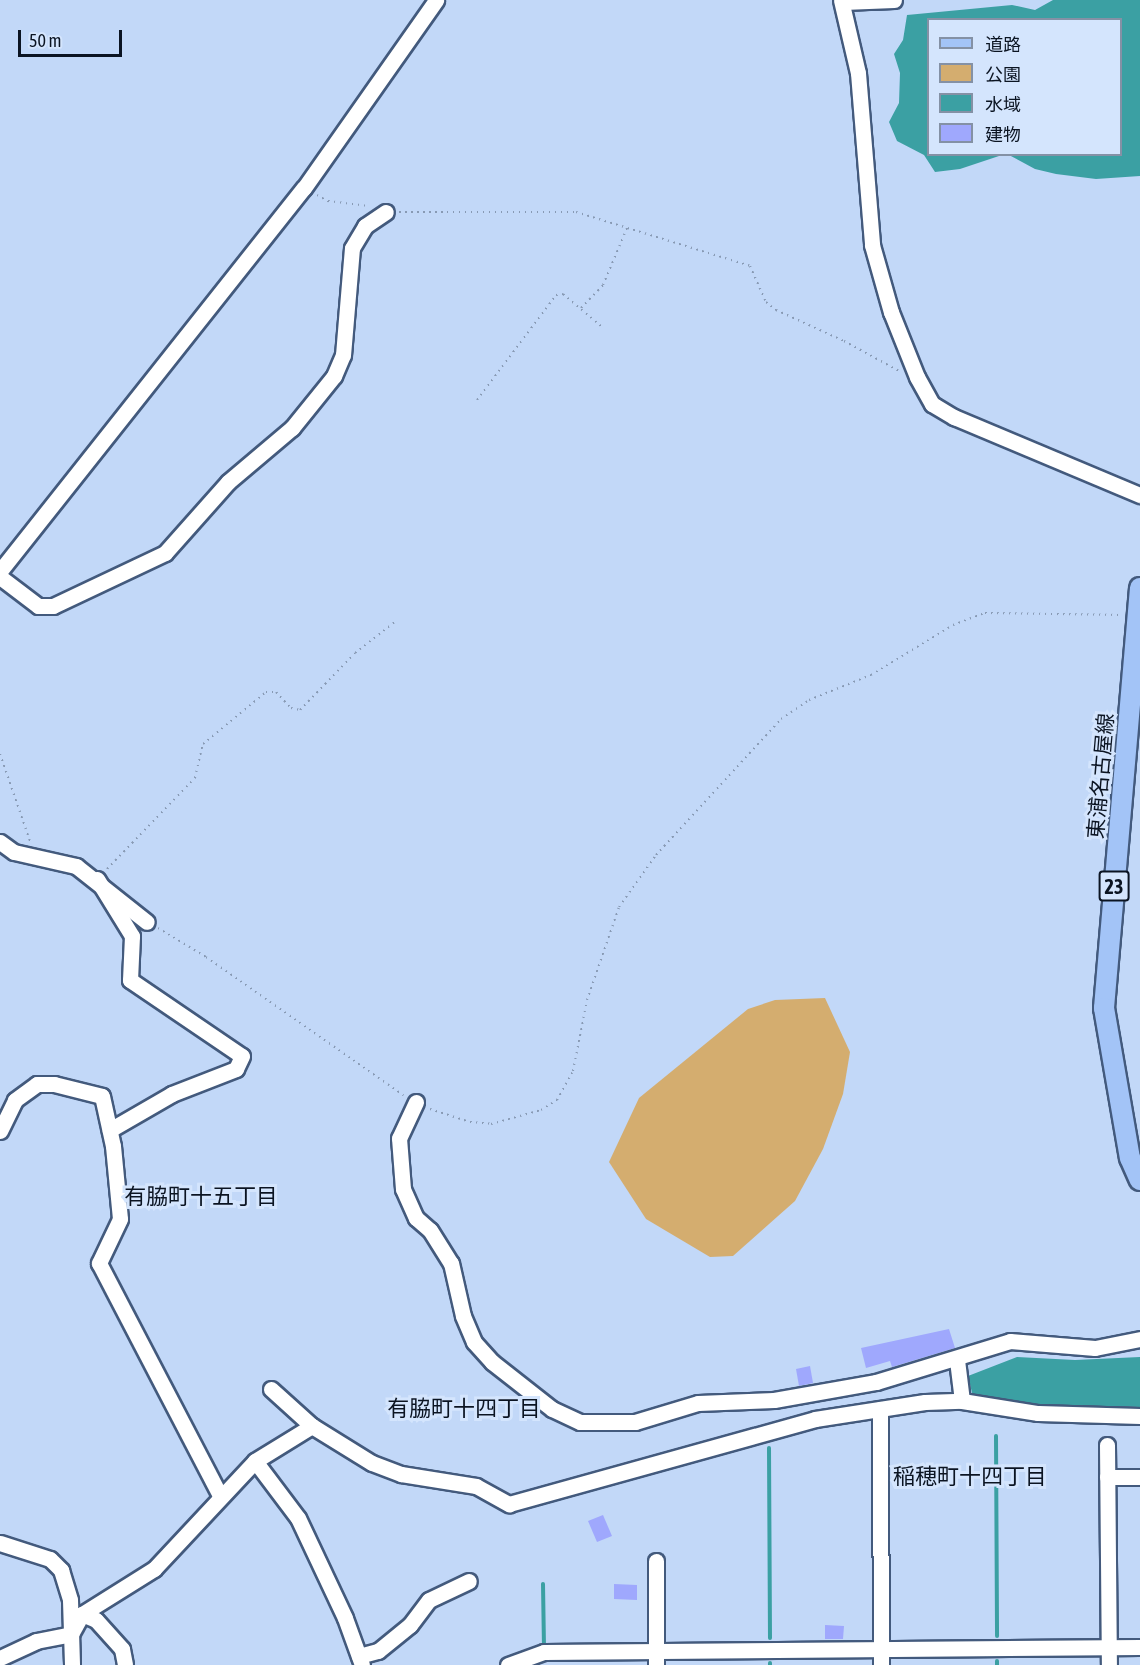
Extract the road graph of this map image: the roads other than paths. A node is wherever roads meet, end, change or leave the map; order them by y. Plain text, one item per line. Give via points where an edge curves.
1 (436, 0) edge
2 (894, 0) edge
3 (842, 1) edge
4 (386, 212) road end
5 (1140, 495) edge
6 (0, 571) edge
7 (0, 577) edge
8 (1140, 588) edge
9 (1137, 653) edge
10 (0, 842) edge
11 (97, 879) junction
12 (147, 922) road end
13 (416, 1102) road end
14 (110, 1130) junction
15 (0, 1131) edge
16 (1140, 1180) edge
17 (1140, 1339) edge
18 (957, 1360) junction
19 (270, 1389) dead end
20 (962, 1401) junction
21 (880, 1409) junction
22 (1140, 1416) edge
23 (312, 1426) junction
24 (1107, 1445) dead end
25 (255, 1461) junction
26 (1140, 1477) edge
27 (1107, 1478) junction
28 (220, 1495) junction
29 (0, 1542) edge
30 (656, 1561) dead end
31 (469, 1581) dead end
32 (82, 1614) junction
33 (71, 1634) junction
34 (1140, 1647) edge
35 (1108, 1648) junction
36 (881, 1649) junction
37 (0, 1658) edge
38 (656, 1658) edge
39 (361, 1660) edge
40 (72, 1665) edge
41 (125, 1665) edge
42 (508, 1665) edge
43 (881, 1665) edge
44 (1109, 1665) edge

1 - 6 street via 304,188
2 - 3 street
3 - 5 street via 858,73 872,245 884,291 917,377 932,404 954,417
4 - 7 street via 365,226 352,248 343,356 334,376 292,428 228,482 165,553 54,606 38,606
8 - 9 main road, 東浦名古屋線 / 23
9 - 16 main road, 東浦名古屋線 / 23 via 1104,1008 1130,1158
10 - 11 street via 14,852 76,866
11 - 12 street
11 - 14 street via 132,936 130,980 242,1056 236,1069 172,1094
13 - 18 street via 399,1138 403,1189 416,1218 430,1230 451,1263 463,1316 474,1342 492,1362 552,1409 580,1422 635,1422 698,1403 774,1400 876,1382
14 - 15 street via 102,1096 45,1083 15,1100
14 - 28 street via 120,1219 99,1263
17 - 18 street via 1095,1348 1010,1341
18 - 20 street
19 - 23 street
20 - 21 street
20 - 22 street via 1038,1413
21 - 23 street via 815,1419 747,1436 508,1504 476,1486 381,1467
21 - 36 street
23 - 25 street
24 - 27 street
25 - 28 street
25 - 39 street via 298,1518
26 - 27 street
27 - 35 street
28 - 32 street via 153,1569
29 - 33 street via 56,1564 70,1600
30 - 38 street
31 - 39 street via 429,1600 410,1624
32 - 33 street
32 - 41 street via 96,1620 122,1649
33 - 37 street via 36,1641
33 - 40 street
34 - 35 street
35 - 36 street
35 - 44 street
36 - 38 street
36 - 43 street
38 - 42 street via 544,1652

